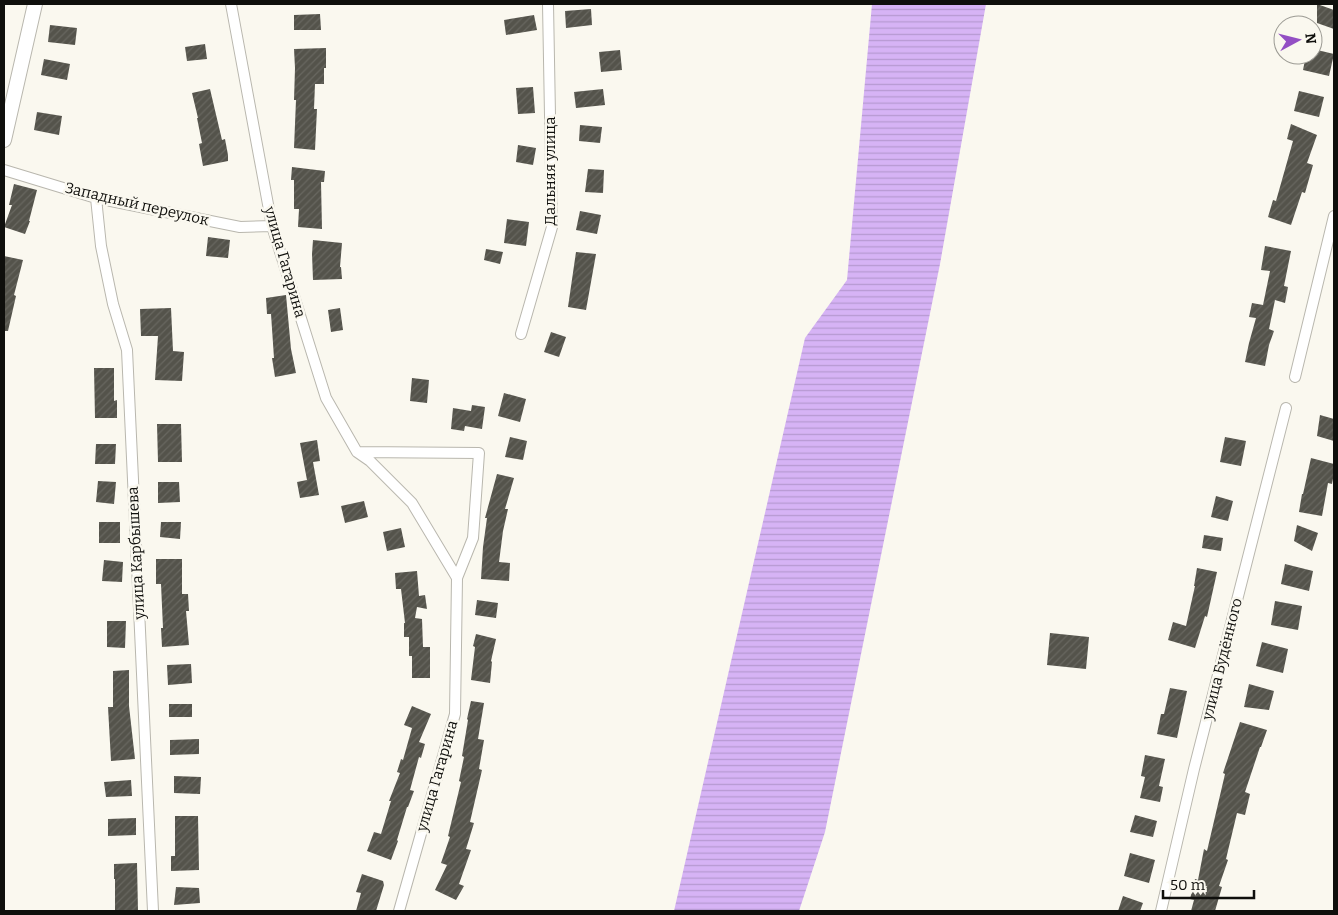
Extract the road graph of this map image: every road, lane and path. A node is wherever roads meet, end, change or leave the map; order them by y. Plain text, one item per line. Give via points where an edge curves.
1 (35, 4) edge
2 (231, 4) edge
3 (548, 4) edge
4 (4, 140) edge
5 (4, 170) edge
6 (96, 198) junction
7 (1334, 216) edge
8 (272, 226) junction
9 (521, 334) dead end
10 (1295, 377) dead end
11 (1286, 408) dead end
12 (357, 452) junction
13 (457, 578) junction
14 (153, 911) edge
15 (400, 911) edge
16 (1161, 911) edge

1 - 4 street
2 - 8 street, улица Гагарина
3 - 9 street, Дальняя улица via 552,227
5 - 6 street, Западный переулок
6 - 8 street, Западный переулок via 240,227
6 - 14 street, улица Карбышева via 101,246 127,350
7 - 10 street
8 - 12 street, улица Гагарина via 326,398
11 - 16 street, улица Будённого
12 - 13 street, улица Гагарина via 412,503
12 - 13 street, улица Гагарина via 478,453 473,538
13 - 15 street, улица Гагарина via 455,714

